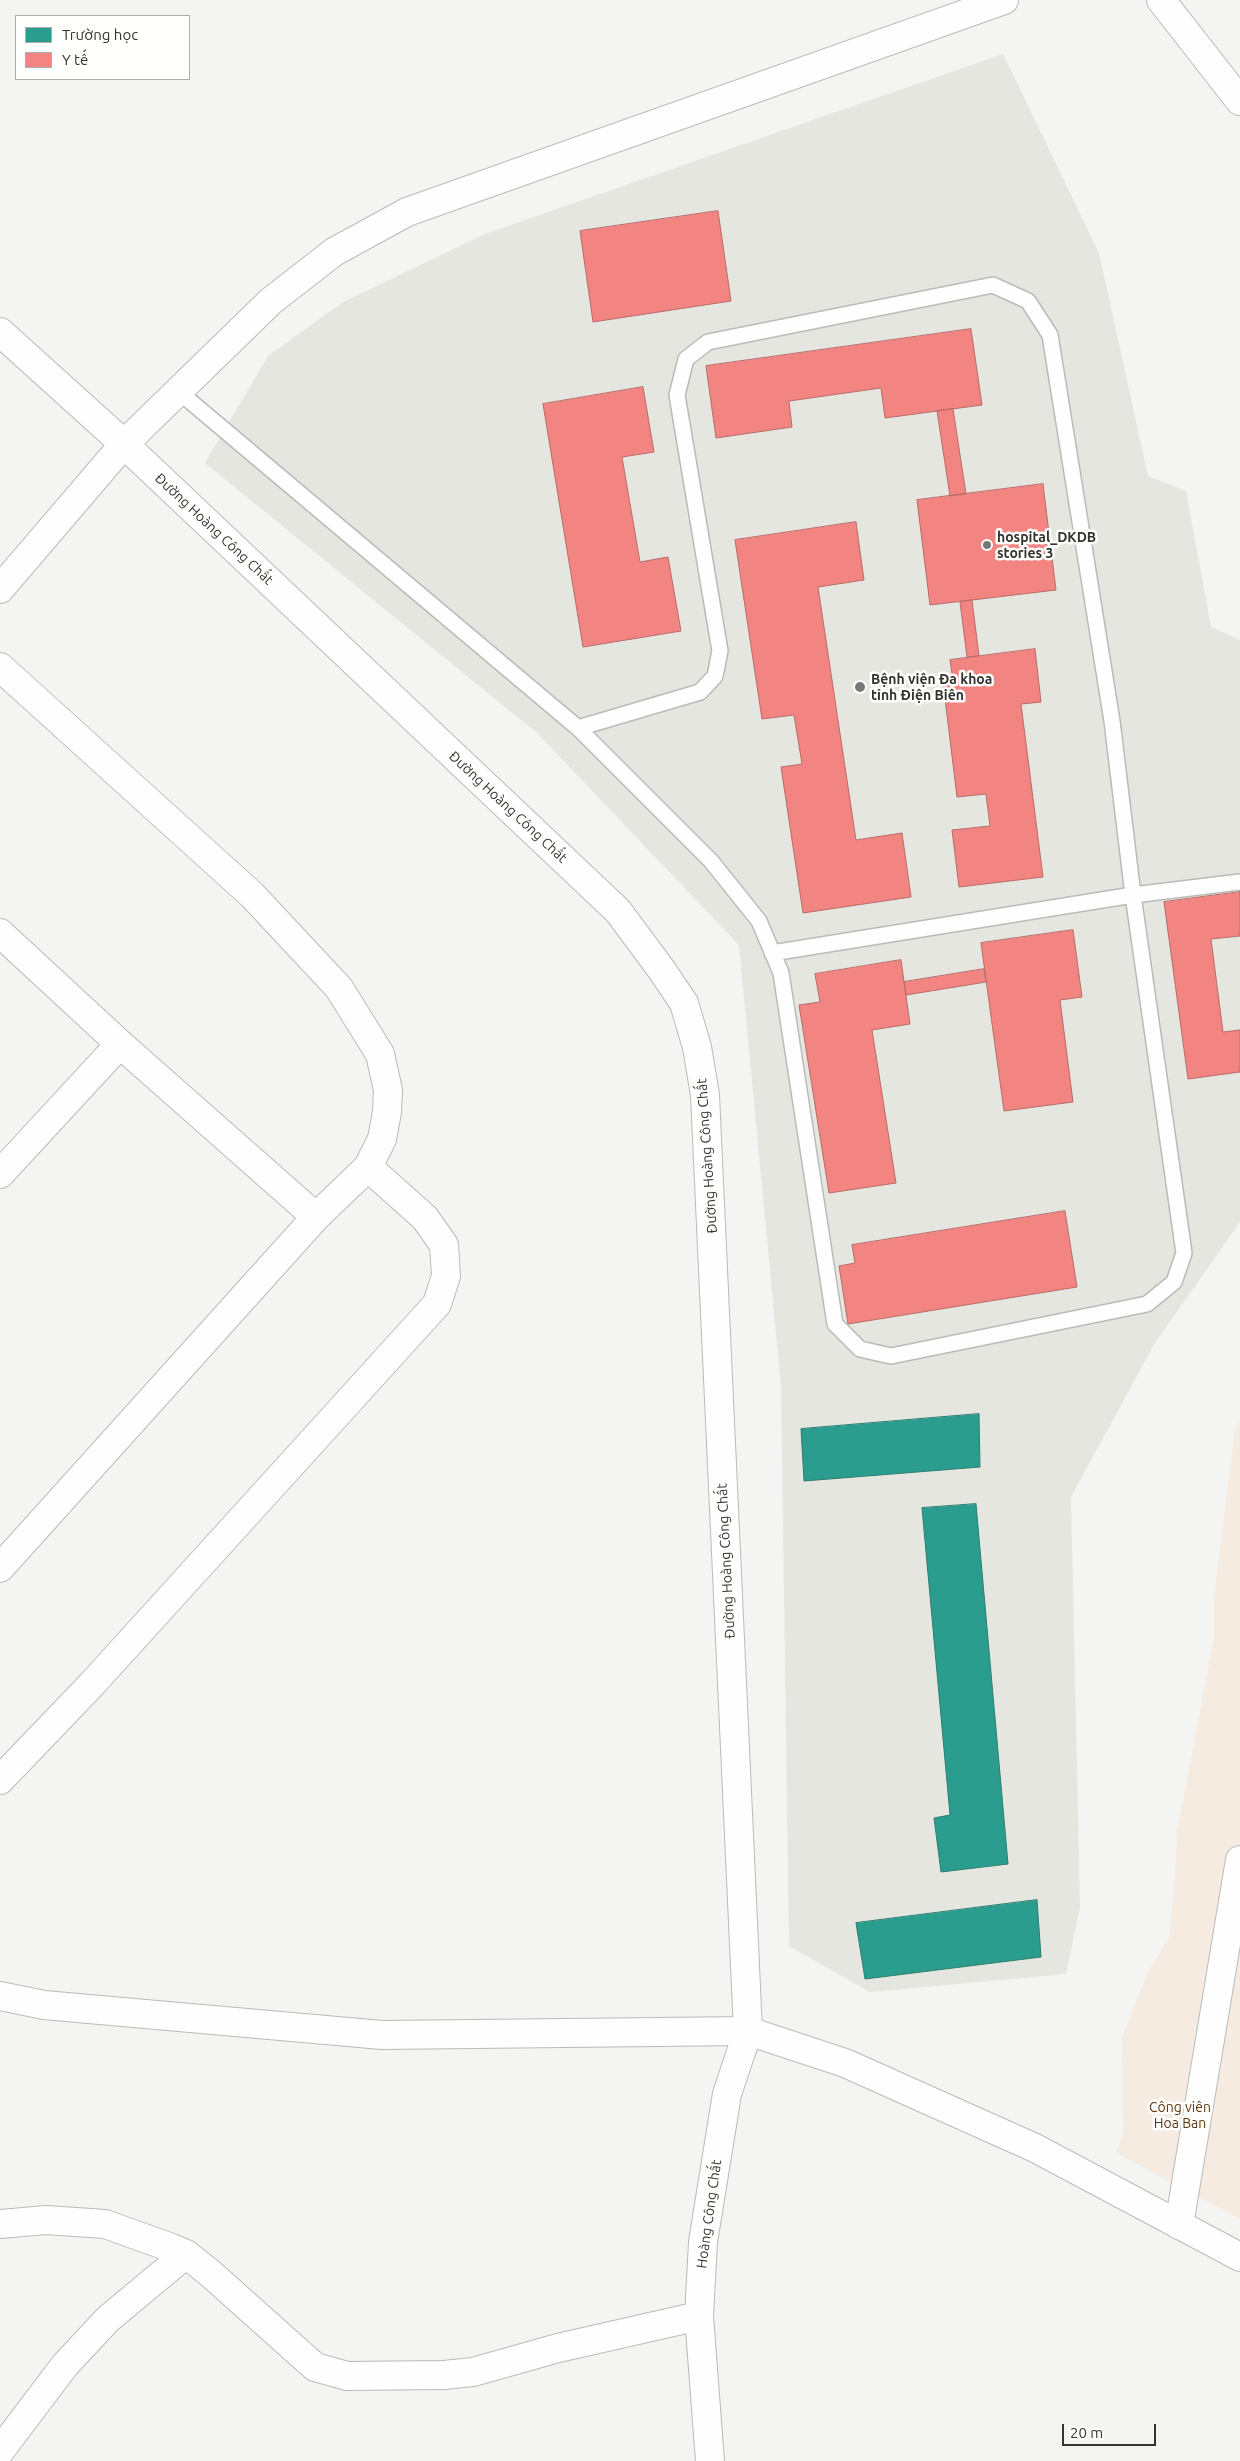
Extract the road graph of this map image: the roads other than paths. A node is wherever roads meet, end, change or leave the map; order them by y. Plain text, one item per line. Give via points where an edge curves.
1 (1004, 0) edge
2 (1161, 0) edge
3 (1240, 101) edge
4 (0, 332) edge
5 (178, 391) junction
6 (124, 444) junction
7 (0, 589) edge
8 (0, 667) edge
9 (578, 728) junction
10 (1240, 882) edge
11 (1133, 895) junction
12 (0, 933) edge
13 (772, 953) junction
14 (120, 1044) junction
15 (368, 1167) junction
16 (0, 1174) edge
17 (316, 1217) junction
18 (0, 1568) edge
19 (0, 1780) edge
20 (1240, 1860) edge
21 (0, 1996) edge
22 (748, 2031) junction
23 (0, 2224) edge
24 (1179, 2225) junction
25 (186, 2254) junction
26 (1240, 2257) edge
27 (699, 2316) junction
28 (0, 2451) edge
29 (710, 2461) edge

1 - 5 street via 407,212 334,252 271,301
2 - 3 street
4 - 6 street, Đường Hoàng Công Chất
5 - 6 street
5 - 9 lane
6 - 7 street
6 - 22 street, Đường Hoàng Công Chất via 618,911 684,1003 706,1095
8 - 15 street via 252,895 339,988 380,1054 388,1090 382,1139
9 - 11 lane via 700,692 715,676 720,651 677,396 686,359 708,342 993,285 1028,301 1050,335 1112,721
9 - 13 lane via 711,861 759,921
10 - 11 lane
11 - 13 lane
11 - 13 lane via 1184,1253 1174,1282 1148,1304 891,1356 860,1349 835,1324 781,974
12 - 14 street
14 - 16 street
14 - 17 street
15 - 17 street
15 - 19 street via 425,1218 444,1245 446,1276 437,1304 92,1684
17 - 18 street
20 - 24 street
21 - 22 street via 44,2005 382,2035
22 - 24 street via 845,2063 1035,2148
22 - 27 street, Hoàng Công Chất via 728,2094 703,2242
23 - 25 street via 46,2220 105,2224
24 - 26 street
25 - 27 street via 315,2367 346,2376 473,2372 558,2348
25 - 28 street via 108,2319 65,2365
27 - 29 street, Hoàng Công Chất

